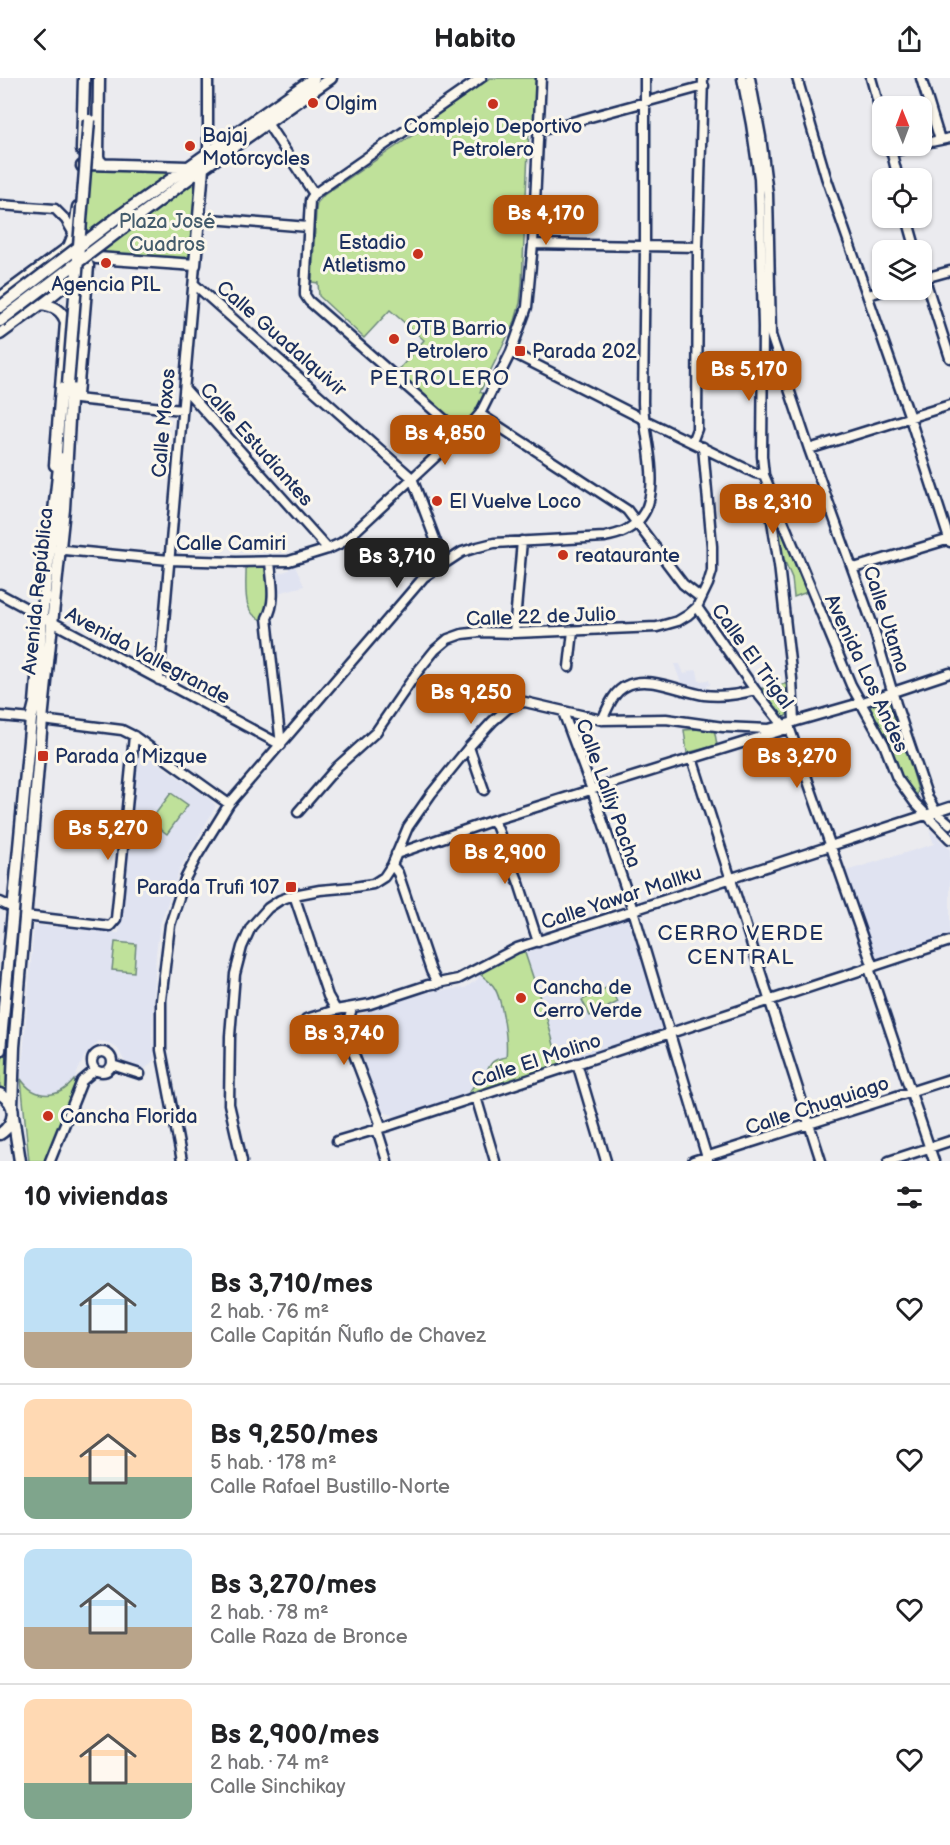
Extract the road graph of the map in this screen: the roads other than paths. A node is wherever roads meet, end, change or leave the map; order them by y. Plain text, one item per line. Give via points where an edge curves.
1 (84, 78) edge
2 (92, 78) edge
3 (99, 78) edge
4 (208, 78) edge
5 (314, 78) edge
6 (331, 78) edge
7 (482, 78) edge
8 (540, 78) edge
9 (645, 78) edge
10 (742, 78) edge
11 (750, 78) edge
12 (797, 78) edge
13 (871, 78) edge
14 (921, 78) edge
15 (704, 82) edge
16 (876, 96) edge
17 (646, 101) junction
18 (267, 123) junction
19 (539, 131) junction
20 (950, 138) edge
21 (940, 140) junction
22 (932, 142) edge
23 (208, 152) junction
24 (103, 164) junction
25 (82, 166) junction
26 (188, 167) junction
27 (203, 168) junction
28 (314, 194) junction
29 (0, 205) edge
30 (199, 218) junction
31 (308, 227) junction
32 (74, 234) junction
33 (533, 244) junction
34 (645, 247) junction
35 (698, 247) junction
36 (65, 252) junction
37 (97, 258) junction
38 (195, 265) junction
39 (88, 266) junction
40 (950, 271) edge
41 (932, 276) edge
42 (194, 284) junction
43 (872, 294) edge
44 (868, 295) junction
45 (0, 298) edge
46 (930, 300) edge
47 (41, 304) junction
48 (0, 307) edge
49 (0, 321) edge
50 (768, 329) junction
51 (0, 334) edge
52 (511, 352) junction
53 (950, 358) edge
54 (185, 389) junction
55 (76, 399) junction
56 (950, 405) edge
57 (183, 410) junction
58 (480, 414) junction
59 (910, 417) junction
60 (643, 419) junction
61 (460, 434) junction
62 (692, 442) junction
63 (703, 447) junction
64 (809, 449) junction
65 (764, 475) junction
66 (412, 478) junction
67 (59, 508) junction
68 (636, 523) junction
69 (950, 540) edge
70 (522, 541) junction
71 (55, 549) junction
72 (328, 549) junction
73 (169, 560) junction
74 (270, 561) junction
75 (444, 563) junction
76 (854, 568) junction
77 (0, 594) edge
78 (701, 598) junction
79 (697, 607) junction
80 (47, 619) junction
81 (573, 631) junction
82 (514, 633) junction
83 (569, 667) dead end
84 (950, 673) edge
85 (159, 680) junction
86 (755, 690) junction
87 (893, 692) junction
88 (860, 703) junction
89 (563, 712) junction
90 (0, 716) edge
91 (37, 719) junction
92 (602, 720) junction
93 (789, 725) junction
94 (134, 736) junction
95 (281, 745) junction
96 (469, 747) junction
97 (692, 758) junction
98 (484, 790) dead end
99 (592, 790) junction
100 (229, 804) junction
101 (950, 807) edge
102 (298, 812) dead end
103 (936, 812) junction
104 (926, 814) junction
105 (494, 820) junction
106 (950, 824) edge
107 (950, 839) edge
108 (831, 846) junction
109 (396, 854) junction
110 (392, 865) junction
111 (731, 878) junction
112 (294, 896) junction
113 (0, 903) edge
114 (13, 908) junction
115 (633, 910) junction
116 (26, 916) junction
117 (950, 941) edge
118 (537, 942) junction
119 (871, 968) junction
120 (438, 984) junction
121 (771, 1001) junction
122 (352, 1008) junction
123 (336, 1010) junction
124 (306, 1019) dead end
125 (670, 1034) junction
126 (0, 1050) edge
127 (577, 1064) junction
128 (112, 1065) junction
129 (95, 1070) junction
130 (140, 1074) dead end
131 (950, 1079) edge
132 (911, 1092) junction
133 (0, 1094) edge
134 (476, 1097) junction
135 (13, 1112) junction
136 (810, 1125) junction
137 (377, 1129) junction
138 (0, 1134) edge
139 (337, 1141) dead end
140 (950, 1141) edge
141 (930, 1148) junction
142 (708, 1159) edge
143 (20, 1161) edge
144 (50, 1161) edge
145 (182, 1161) edge
146 (242, 1161) edge
147 (387, 1161) edge
148 (495, 1161) edge
149 (606, 1161) edge
150 (693, 1161) edge
151 (821, 1161) edge
152 (889, 1161) edge
153 (934, 1161) edge

1 - 25 main road
2 - 67 main road, Avenida República, bridge
3 - 24 main road via 98,156
4 - 23 street
5 - 23 main road
6 - 18 main road
7 - 28 street
8 - 19 street, Calle Camiri
9 - 17 street
10 - 50 street, Avenida Los Andes via 759,178
11 - 50 street, Avenida Los Andes via 768,194
12 - 44 street via 826,177
13 - 16 street
14 - 21 street
15 - 17 street
15 - 35 street
17 - 19 street
17 - 34 street
18 - 27 main road
18 - 28 street
19 - 33 street, Calle Camiri
20 - 21 street
21 - 22 street
23 - 26 main road
24 - 25 main road
24 - 26 main road
25 - 32 main road
26 - 48 main road, bridge
27 - 30 main road, Calle Moxos
27 - 49 main road, bridge
28 - 31 street
29 - 32 street via 55,209
30 - 31 street
30 - 38 main road, Calle Moxos
31 - 61 street via 304,291 309,301
32 - 36 main road
32 - 37 main road via 80,248
33 - 34 street
33 - 52 street, Calle Camiri via 527,307
34 - 35 street
34 - 60 street
35 - 62 street via 697,429
36 - 39 main road via 78,252
36 - 45 main road
37 - 38 main road
37 - 39 main road
38 - 42 street, Calle Moxos
39 - 47 main road
39 - 55 main road
40 - 41 street
42 - 54 street, Calle Moxos
42 - 66 street, Calle Guadalquivir
43 - 44 street
44 - 59 street
46 - 53 street
47 - 51 main road
47 - 67 main road via 59,310 66,322 56,446
50 - 64 street, Calle Utama
50 - 65 street, Avenida Los Andes
52 - 58 street, Calle Camiri
52 - 60 street
54 - 57 street, Calle Moxos
54 - 72 street, Calle Estudiantes
55 - 57 street, Calle Estudiantes
55 - 67 main road via 73,448
56 - 59 street
57 - 73 street, Calle Moxos
58 - 61 street, Calle Camiri
58 - 68 street, Calle El Trigal via 627,510
59 - 64 street
59 - 69 street
60 - 62 street
60 - 68 street via 652,487 645,511
61 - 66 street, Calle Camiri
62 - 63 street
63 - 65 street
63 - 78 street via 712,571
64 - 76 street, Calle Utama
65 - 88 street, Avenida Los Andes
65 - 93 street via 792,680
66 - 72 street, Calle Camiri via 349,537
66 - 75 street, Calle Guadalquivir
67 - 71 main road, Avenida República
68 - 70 street via 605,537
68 - 78 street, Calle El Trigal via 682,584
69 - 76 street
70 - 75 street via 477,547
70 - 82 street
71 - 73 street, Calle Camiri
71 - 80 main road, Avenida República
72 - 74 street, Calle Camiri via 289,561
73 - 74 street, Calle Camiri
73 - 85 street, Calle Moxos
74 - 95 street via 273,598 267,618
75 - 95 street via 424,577
76 - 87 street, Calle Utama
77 - 80 street, Avenida Vallegrande
78 - 79 street
79 - 81 street, Calle 22 de Julio via 678,621 657,627
79 - 86 street, Calle El Trigal
80 - 85 street, Avenida Vallegrande
80 - 91 main road, Avenida República
81 - 82 street, Calle 22 de Julio
81 - 83 street
82 - 102 street, Calle 22 de Julio via 480,632 448,639 418,671 376,732 337,767
84 - 87 street
85 - 95 street, Avenida Vallegrande
86 - 92 street via 719,696 636,683 627,685 614,697
86 - 93 street, Calle El Trigal
87 - 88 street
87 - 103 street, Calle Utama
88 - 93 street
88 - 104 street, Avenida Los Andes via 884,744 897,778
89 - 92 street
89 - 96 street via 517,703
89 - 99 street, Calle Lalliy Pacha
90 - 91 street
91 - 94 street via 115,728
91 - 114 main road, Avenida República
91 - 116 main road, Avenida República
92 - 93 street via 666,719 758,730
93 - 97 street
93 - 108 street
94 - 100 street
94 - 116 street via 116,920 110,926
95 - 100 street
96 - 98 street
96 - 109 street via 423,804
97 - 99 street
97 - 111 street
99 - 105 street
99 - 115 street, Calle Lalliy Pacha
100 - 145 street via 185,879 166,947 161,1050
101 - 103 street, Calle Yawar Mallku
103 - 104 street, Calle Yawar Mallku
103 - 106 street
104 - 107 street, Avenida Los Andes
104 - 108 street, Calle Yawar Mallku
105 - 109 street
105 - 118 street
108 - 111 street, Calle Yawar Mallku
108 - 119 street
109 - 110 street
110 - 112 street via 373,884
110 - 120 street
111 - 115 street, Calle Yawar Mallku
111 - 121 street
112 - 123 street
112 - 146 street via 268,908 251,927 235,974 229,1104
113 - 114 street
114 - 126 main road, Avenida República
115 - 118 street, Calle Yawar Mallku
115 - 125 street, Calle Lalliy Pacha
116 - 135 main road, Avenida República via 14,1047
117 - 119 street, Calle El Molino
118 - 120 street, Calle Yawar Mallku via 517,948 466,976
119 - 121 street, Calle El Molino
119 - 132 street
120 - 122 street, Calle Yawar Mallku
121 - 125 street, Calle El Molino
121 - 136 street
122 - 123 street, Calle Yawar Mallku
122 - 137 street via 347,1036 380,1123
123 - 124 street, Calle Yawar Mallku
125 - 127 street, Calle El Molino
125 - 142 street, Calle Lalliy Pacha
127 - 134 street, Calle El Molino
127 - 149 street
128 - 129 street via 105,1072
128 - 129 street via 110,1055 97,1053 91,1061
128 - 130 street
129 - 144 street via 82,1081
131 - 132 street, Calle Chuquiago
132 - 136 street, Calle Chuquiago
132 - 141 street
133 - 135 main road
134 - 137 street, Calle El Molino
134 - 148 street
135 - 138 main road via 11,1124
135 - 143 main road, Avenida República
136 - 142 street, Calle Chuquiago
136 - 151 street
137 - 139 street, Calle El Molino
137 - 147 street
140 - 141 street
141 - 152 street
141 - 153 street
142 - 150 street, Calle Chuquiago

